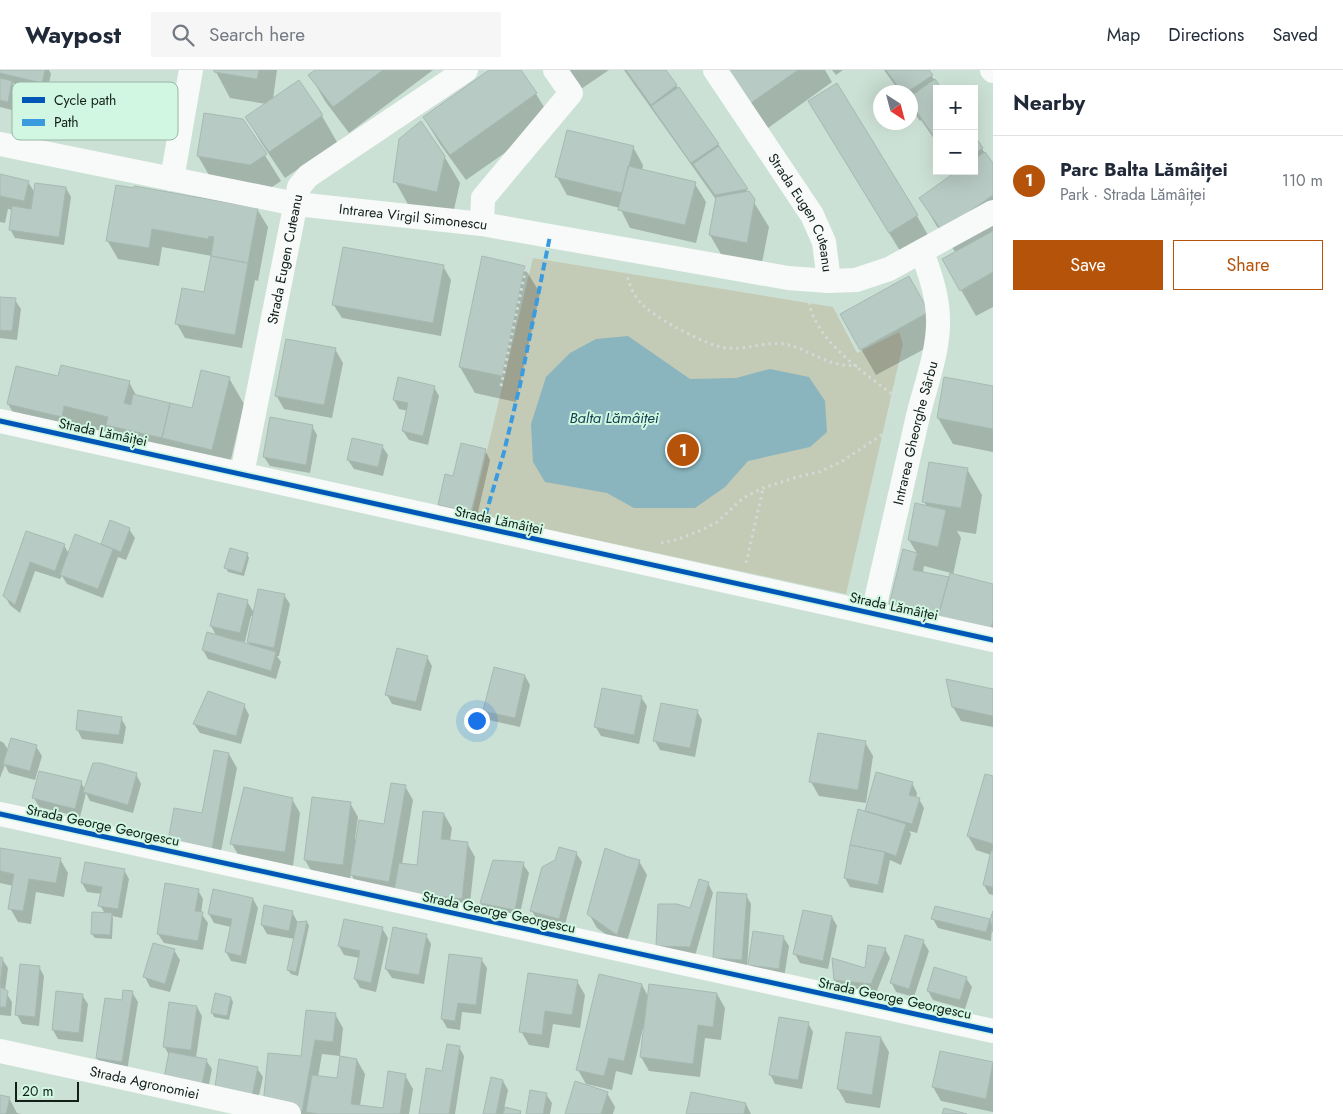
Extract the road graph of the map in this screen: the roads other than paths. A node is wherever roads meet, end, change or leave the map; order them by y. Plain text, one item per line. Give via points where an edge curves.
1 (191, 70) edge
2 (466, 70) edge
3 (555, 70) edge
4 (715, 70) edge
5 (0, 144) edge
6 (172, 179) junction
7 (296, 204) junction
8 (993, 212) edge
9 (482, 224) junction
10 (922, 252) junction
11 (829, 281) junction
12 (0, 421) edge
13 (242, 474) junction
14 (873, 613) junction
15 (993, 640) edge
16 (0, 814) edge
17 (993, 1032) edge
18 (0, 1051) edge
19 (289, 1114) edge

1 - 6 street
2 - 7 street, Strada Eugen Cuteanu via 308,176 299,186
3 - 9 street via 570,93 483,198
4 - 11 street, Strada Eugen Cuteanu via 812,215 824,242
5 - 6 street, Intrarea Virgil Simonescu
6 - 7 street, Intrarea Virgil Simonescu
7 - 9 street, Intrarea Virgil Simonescu
7 - 13 street, Strada Eugen Cuteanu
8 - 10 street, Strada Eugen Cuteanu
9 - 11 street, Intrarea Virgil Simonescu via 788,278
10 - 11 street, Strada Eugen Cuteanu via 890,269 856,280
10 - 14 street, Intrarea Gheorghe Sârbu via 938,307 938,328
12 - 13 street, Strada Lămâiței
13 - 14 street, Strada Lămâiței
14 - 15 street, Strada Lămâiței
16 - 17 street, Strada George Georgescu
18 - 19 street, Strada Agronomiei

